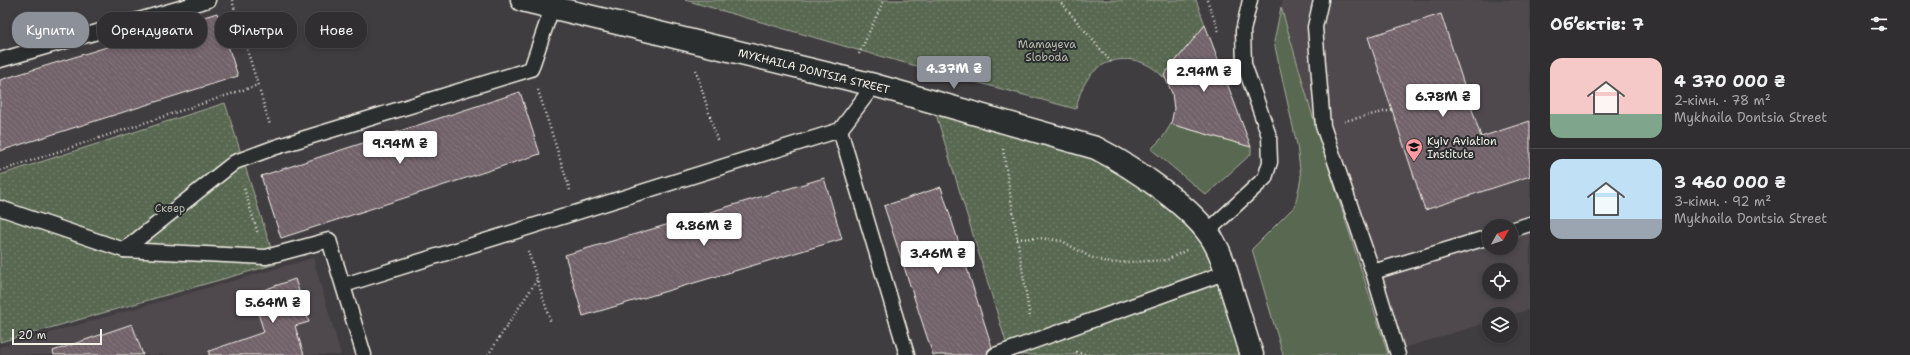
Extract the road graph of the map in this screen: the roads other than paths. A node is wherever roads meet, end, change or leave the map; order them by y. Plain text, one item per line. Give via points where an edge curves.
1 (208, 0) edge
2 (522, 0) edge
3 (1250, 0) edge
4 (1321, 0) edge
5 (552, 8) junction
6 (0, 60) edge
7 (874, 85) junction
8 (840, 130) junction
9 (0, 208) edge
10 (1530, 224) edge
11 (1518, 228) edge
12 (1201, 239) junction
13 (1482, 239) edge
14 (124, 250) junction
15 (1227, 272) junction
16 (1373, 272) junction
17 (344, 284) junction
18 (364, 355) edge
19 (907, 355) edge
20 (995, 355) edge
21 (1252, 355) edge
22 (1398, 355) edge

1 - 6 lane
2 - 5 street, MYKHAILA DONTSIA STREET
3 - 12 lane via 1243,30 1244,64 1269,136 1270,162 1265,178
4 - 16 lane via 1315,27 1322,126
5 - 7 street, MYKHAILA DONTSIA STREET
5 - 14 lane via 531,69 276,147 235,162
7 - 8 lane
7 - 12 street, MYKHAILA DONTSIA STREET via 1096,148 1121,161 1177,203
8 - 17 lane
8 - 19 lane
9 - 14 lane
10 - 11 lane
12 - 15 street, MYKHAILA DONTSIA STREET via 1220,254
13 - 16 lane
14 - 17 lane via 266,257 329,240
15 - 20 lane
15 - 21 street, MYKHAILA DONTSIA STREET
16 - 22 lane
17 - 18 lane

